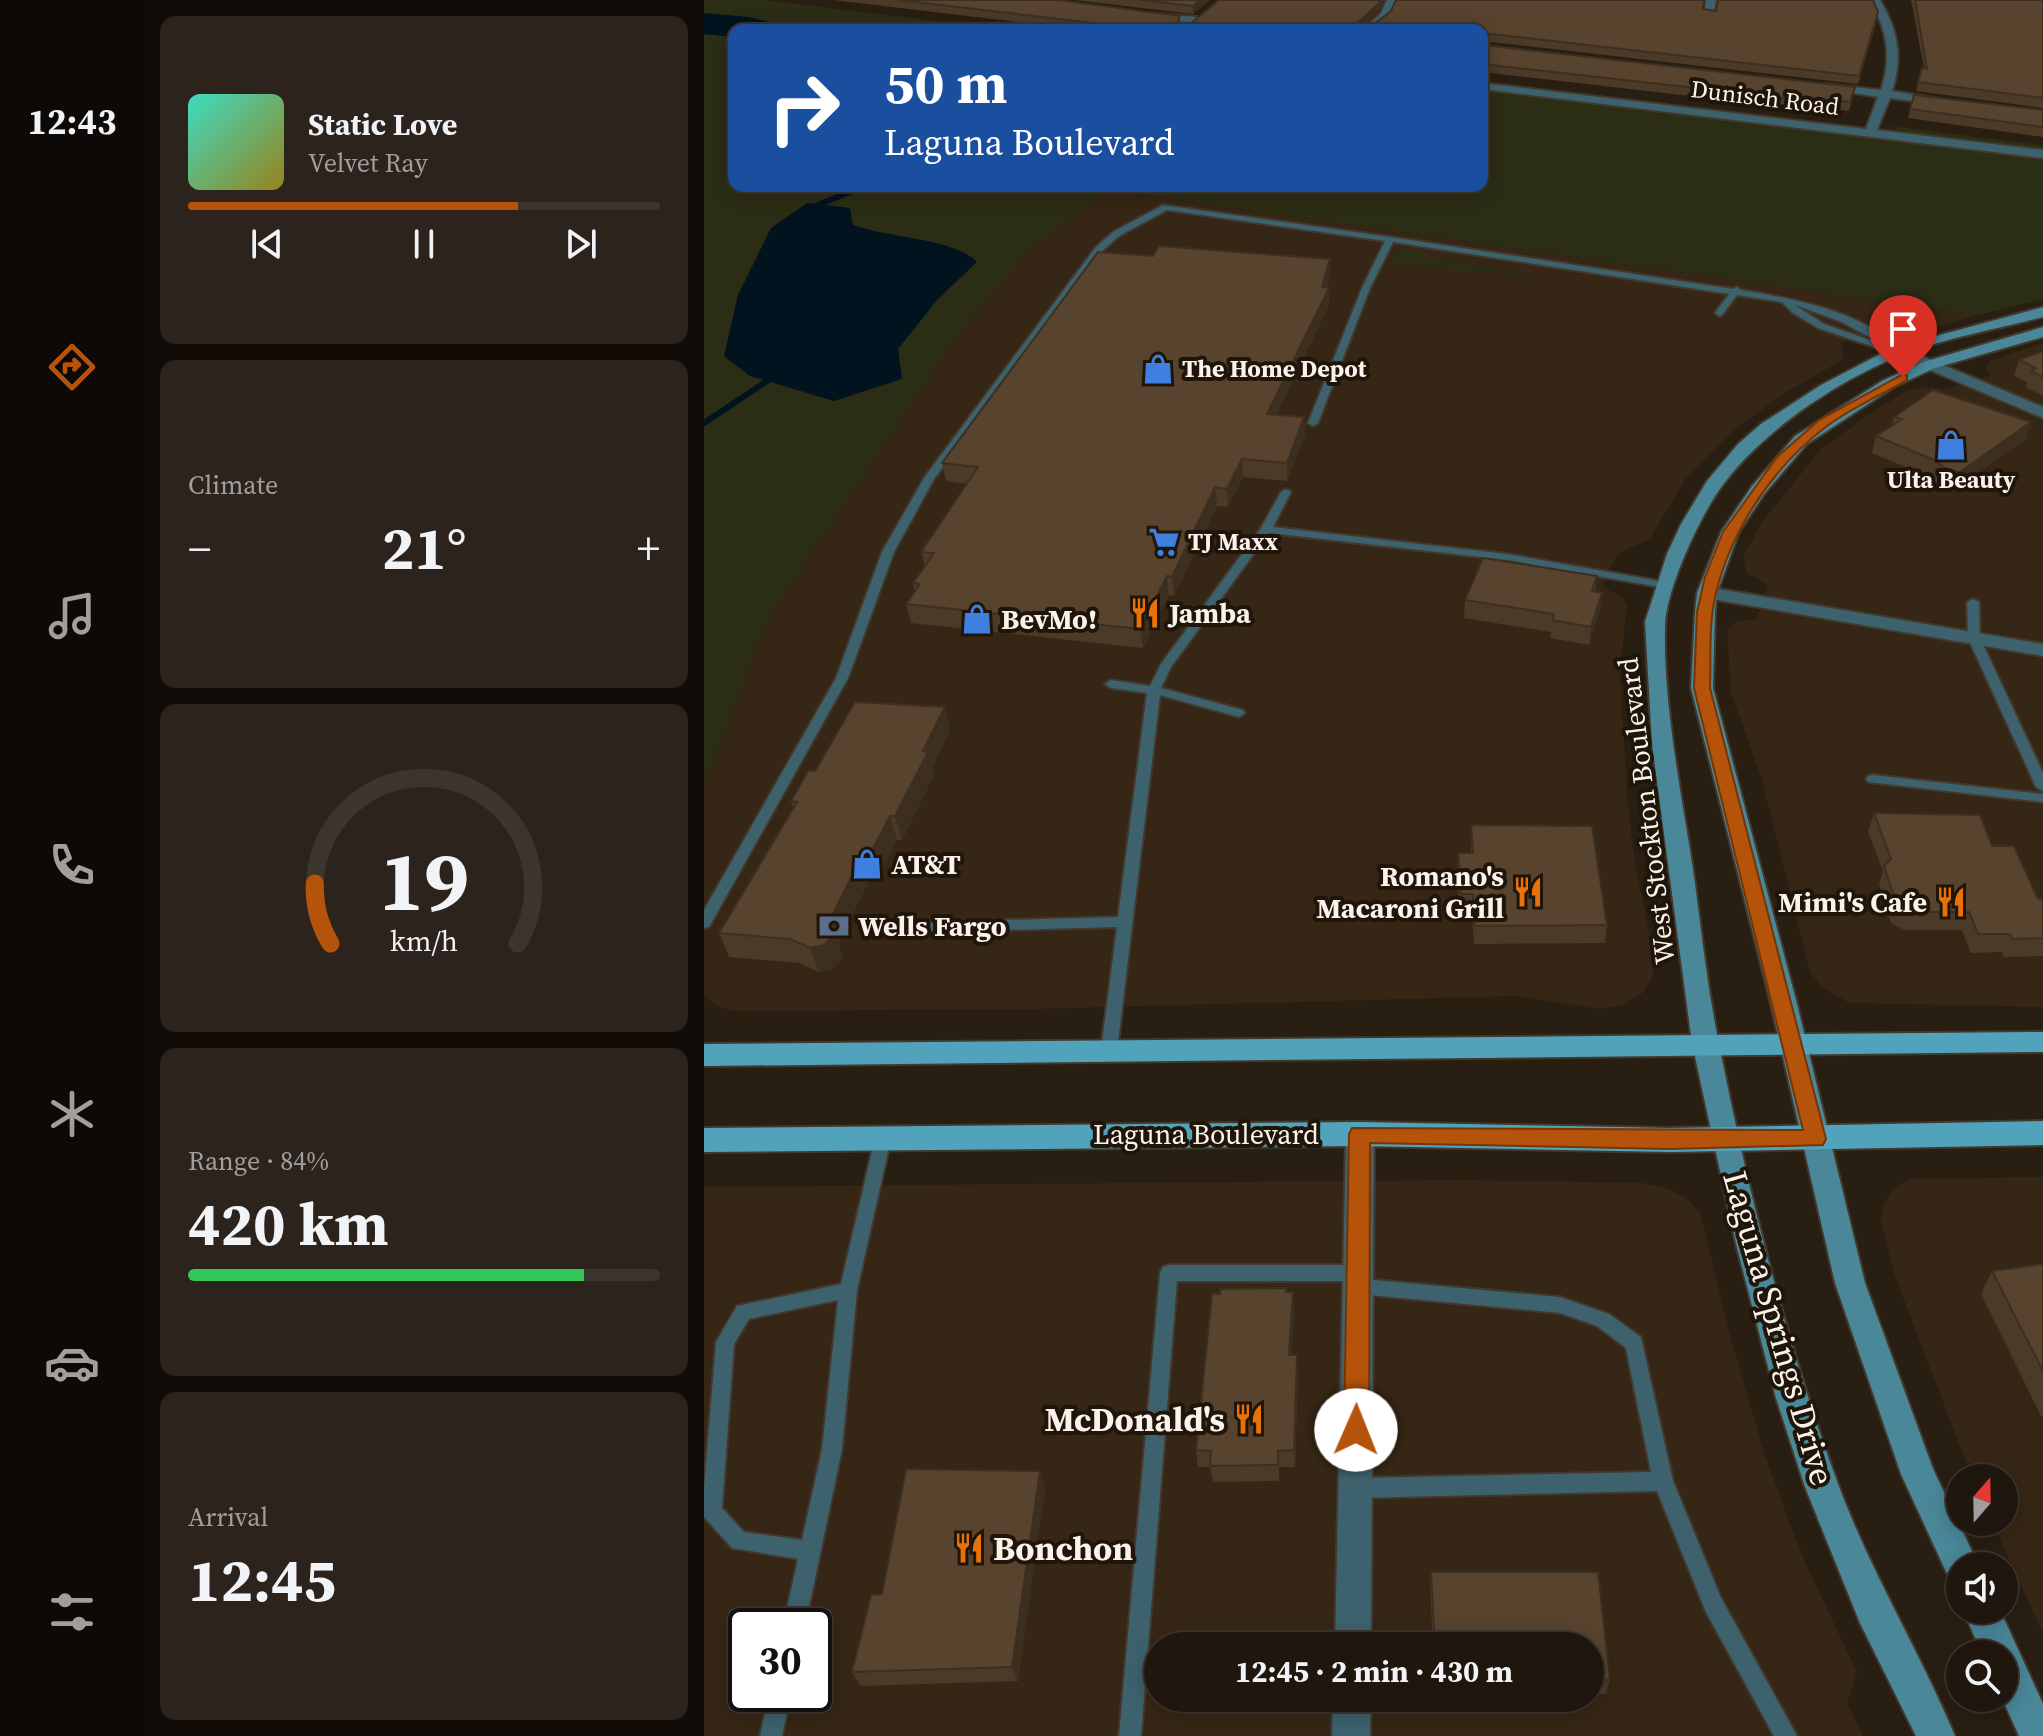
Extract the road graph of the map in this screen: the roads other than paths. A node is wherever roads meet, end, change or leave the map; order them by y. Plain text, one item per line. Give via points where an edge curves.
1 (1392, 0) edge
2 (1711, 0) edge
3 (1875, 0) edge
4 (1208, 13) edge
5 (1139, 14) edge
6 (1709, 15) edge
7 (1197, 20) junction
8 (1191, 24) edge
9 (1374, 24) edge
10 (1806, 85) edge
11 (1488, 87) edge
12 (1885, 94) junction
13 (1964, 103) edge
14 (1870, 133) junction
15 (2043, 154) edge
16 (1390, 239) junction
17 (1737, 290) junction
18 (2043, 312) edge
19 (1719, 313) dead end
20 (2043, 332) edge
21 (1898, 351) junction
22 (1929, 365) junction
23 (2043, 413) edge
24 (1313, 423) dead end
25 (1286, 492) edge
26 (1266, 529) junction
27 (1665, 585) junction
28 (1707, 593) junction
29 (1973, 602) dead end
30 (1974, 638) junction
31 (2043, 650) edge
32 (1111, 684) dead end
33 (1154, 690) junction
34 (1239, 713) dead end
35 (1873, 779) dead end
36 (2043, 787) edge
37 (2043, 798) edge
38 (1124, 922) junction
39 (704, 923) edge
40 (927, 927) dead end
41 (2043, 1042) edge
42 (1705, 1043) junction
43 (1794, 1043) junction
44 (1109, 1050) junction
45 (704, 1055) edge
46 (2043, 1133) edge
47 (1360, 1134) junction
48 (883, 1138) junction
49 (1815, 1139) junction
50 (704, 1140) edge
51 (1727, 1140) junction
52 (1358, 1280) junction
53 (848, 1290) junction
54 (1663, 1481) junction
55 (1355, 1488) junction
56 (810, 1551) junction
57 (1954, 1552) edge
58 (798, 1608) edge
59 (1353, 1632) edge
60 (2018, 1692) edge
61 (776, 1712) edge
62 (1352, 1712) edge
63 (771, 1736) edge
64 (1130, 1736) edge
65 (1351, 1736) edge
66 (1786, 1736) edge
67 (1936, 1736) edge
68 (2038, 1736) edge

1 - 9 street
2 - 6 street
3 - 12 street via 1895,43
4 - 7 street
5 - 7 street
7 - 8 street
10 - 12 street
11 - 14 street, Dunisch Road
12 - 13 street
12 - 14 street
14 - 15 street, Dunisch Road
16 - 17 lane
16 - 24 lane
16 - 39 lane via 1166,207 1098,250 929,478 888,552 842,678
17 - 19 lane
17 - 21 lane via 1786,300 1796,314
18 - 21 street, West Stockton Boulevard
20 - 22 street
21 - 22 street
21 - 27 street, West Stockton Boulevard via 1789,411 1744,448 1690,524
22 - 23 street
22 - 28 street via 1888,384 1801,440 1730,532
25 - 26 lane
26 - 27 lane via 1507,557
26 - 33 lane via 1165,667
27 - 42 street, West Stockton Boulevard via 1655,622 1657,685
28 - 30 street
28 - 43 street via 1702,688
29 - 30 lane
30 - 31 street
30 - 36 lane
32 - 33 lane
33 - 34 lane
33 - 38 lane
35 - 37 lane
38 - 40 lane
38 - 44 lane
41 - 43 main road
42 - 43 main road
42 - 44 main road
42 - 51 street, Laguna Springs Drive
43 - 49 street
44 - 45 main road
46 - 49 main road, Laguna Boulevard
47 - 48 main road, Laguna Boulevard
47 - 51 main road, Laguna Boulevard
47 - 52 street
48 - 50 main road, Laguna Boulevard
48 - 53 lane
49 - 51 main road, Laguna Boulevard
49 - 57 street via 1850,1283 1918,1474
51 - 67 street, Laguna Springs Drive via 1787,1383 1822,1487 1873,1610
52 - 54 lane via 1560,1305 1603,1320 1634,1343
52 - 55 street
52 - 64 lane via 1169,1273
53 - 56 lane via 832,1449
53 - 56 lane via 743,1312 725,1342 712,1512 739,1541
54 - 55 lane
54 - 66 lane via 1713,1605
55 - 59 street
56 - 58 lane
60 - 68 street
61 - 63 lane
62 - 65 street

